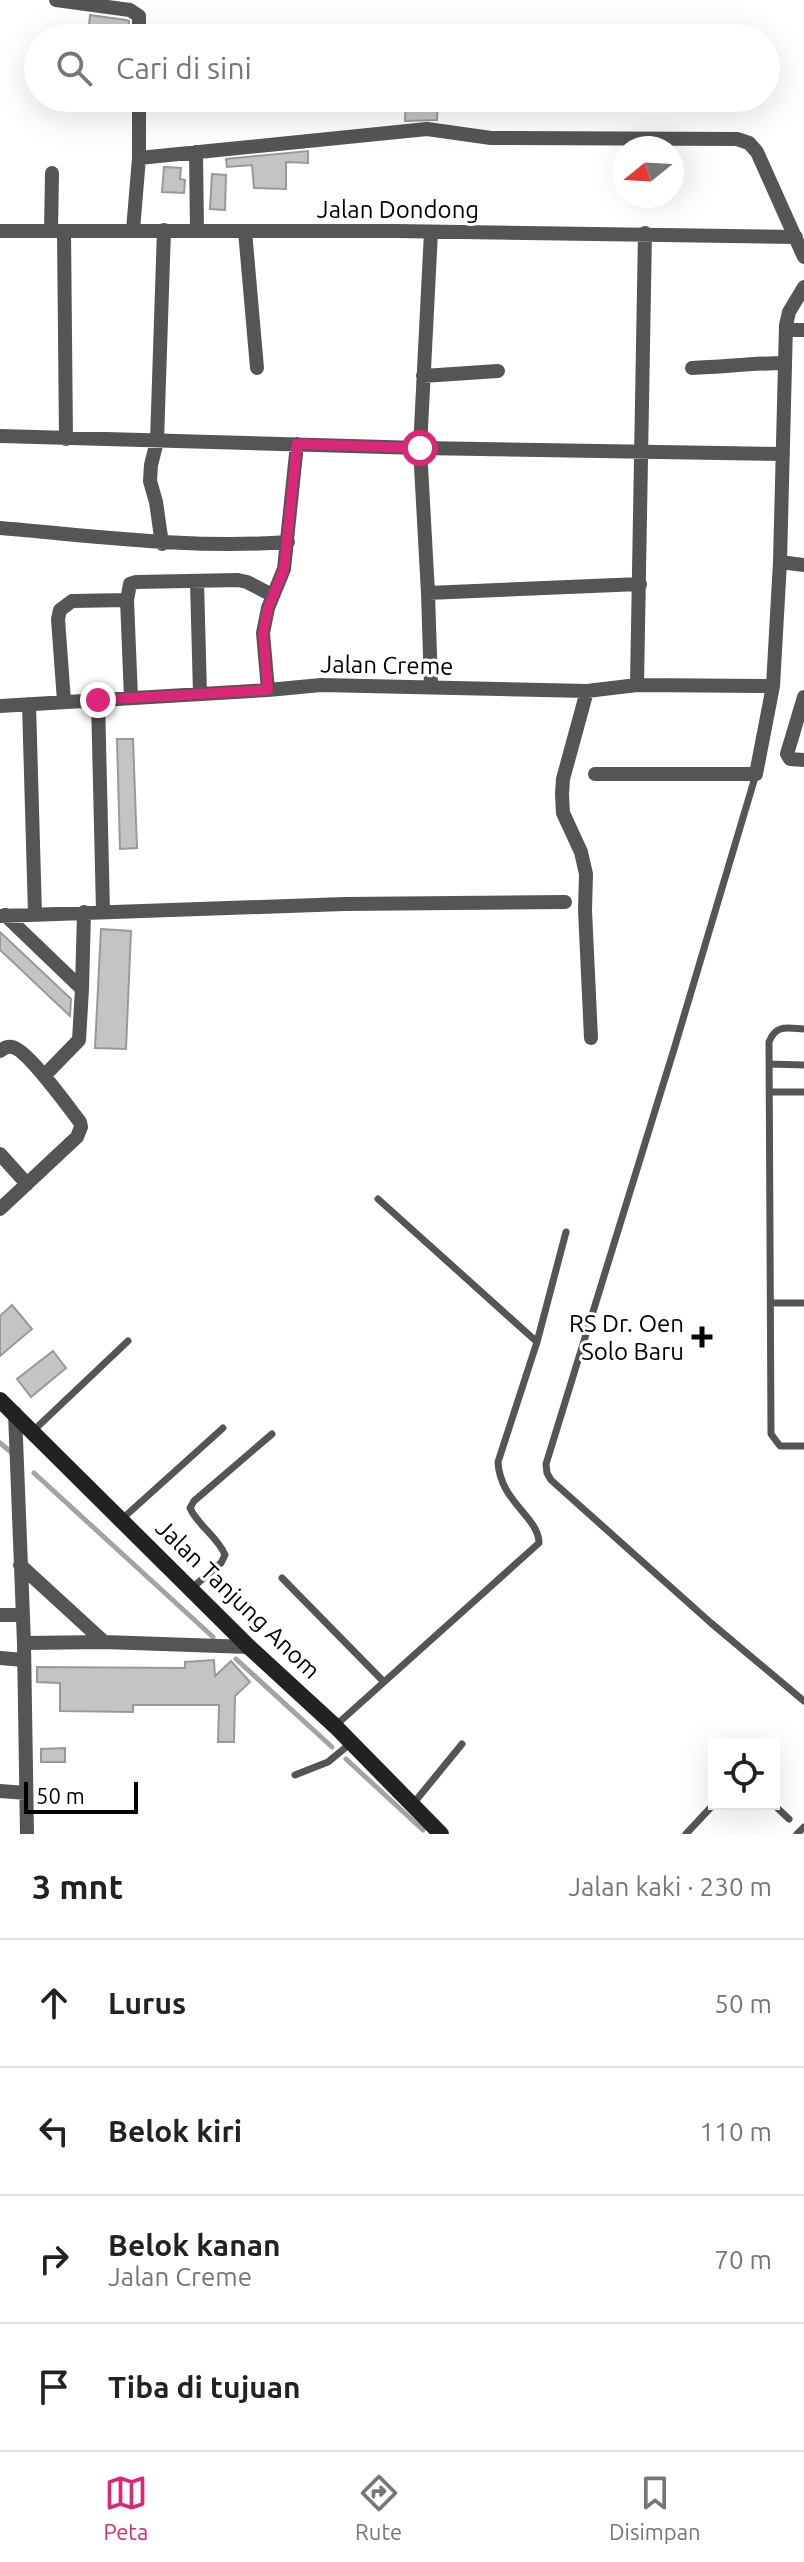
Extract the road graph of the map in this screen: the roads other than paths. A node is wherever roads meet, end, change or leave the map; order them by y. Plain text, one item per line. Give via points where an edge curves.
1 (56, 0) edge
2 (139, 24) edge
3 (139, 112) edge
4 (196, 152) junction
5 (139, 158) junction
6 (52, 173) dead end
7 (133, 230) junction
8 (164, 230) junction
9 (197, 230) junction
10 (0, 231) edge
11 (58, 231) junction
12 (245, 231) junction
13 (431, 232) junction
14 (645, 233) junction
15 (796, 237) junction
16 (804, 254) edge
17 (804, 287) edge
18 (786, 330) junction
19 (804, 330) edge
20 (785, 363) junction
21 (257, 368) dead end
22 (692, 368) dead end
23 (498, 371) dead end
24 (423, 376) junction
25 (0, 436) edge
26 (66, 439) junction
27 (157, 441) junction
28 (297, 444) junction
29 (420, 448) junction
30 (642, 451) junction
31 (783, 454) junction
32 (0, 528) edge
33 (288, 542) junction
34 (162, 544) junction
35 (780, 562) junction
36 (804, 565) edge
37 (197, 582) junction
38 (640, 584) junction
39 (428, 593) junction
40 (272, 595) junction
41 (127, 600) junction
42 (637, 685) junction
43 (773, 686) junction
44 (431, 687) junction
45 (268, 690) junction
46 (587, 691) junction
47 (200, 694) junction
48 (804, 697) edge
49 (131, 698) junction
50 (98, 700) junction
51 (64, 701) junction
52 (29, 704) junction
53 (0, 706) edge
54 (804, 760) edge
55 (595, 774) dead end
56 (756, 774) junction
57 (565, 902) dead end
58 (103, 911) junction
59 (84, 912) junction
60 (35, 914) junction
61 (3, 916) edge
62 (82, 989) junction
63 (804, 1029) edge
64 (591, 1038) dead end
65 (0, 1051) edge
66 (769, 1064) junction
67 (804, 1065) edge
68 (44, 1076) junction
69 (770, 1092) junction
70 (804, 1092) edge
71 (0, 1154) edge
72 (27, 1184) junction
73 (378, 1199) dead end
74 (0, 1209) edge
75 (566, 1232) dead end
76 (771, 1303) junction
77 (804, 1303) edge
78 (128, 1341) dead end
79 (537, 1342) junction
80 (0, 1400) edge
81 (15, 1413) junction
82 (223, 1428) dead end
83 (33, 1431) junction
84 (272, 1434) dead end
85 (804, 1446) edge
86 (0, 1472) edge
87 (16, 1472) junction
88 (122, 1519) junction
89 (20, 1565) junction
90 (282, 1578) dead end
91 (190, 1590) junction
92 (0, 1615) edge
93 (22, 1615) junction
94 (104, 1642) junction
95 (24, 1643) junction
96 (249, 1647) junction
97 (0, 1658) edge
98 (24, 1660) junction
99 (384, 1682) junction
100 (804, 1701) edge
101 (335, 1726) junction
102 (351, 1742) junction
103 (462, 1744) dead end
104 (295, 1775) dead end
105 (0, 1791) edge
106 (26, 1793) junction
107 (413, 1804) junction
108 (708, 1810) edge
109 (779, 1810) edge
110 (789, 1819) dead end
111 (27, 1834) edge
112 (441, 1834) edge
113 (686, 1834) edge

1 - 2 street via 130,10 139,16
3 - 5 street
4 - 5 street
4 - 9 street
4 - 15 street via 427,129 491,138 737,139 757,152
5 - 7 street
6 - 11 street
7 - 8 street, Jalan Dondong
7 - 11 street, Jalan Dondong
8 - 9 street, Jalan Dondong
8 - 27 street
9 - 12 street, Jalan Dondong
10 - 11 street, Jalan Dondong
11 - 26 street
12 - 13 street, Jalan Dondong
12 - 21 street
13 - 14 street, Jalan Dondong
13 - 24 street
14 - 15 street, Jalan Dondong
14 - 30 street
15 - 16 street
17 - 18 street via 789,312
18 - 19 street
18 - 20 street
20 - 22 street
20 - 31 street
23 - 24 street
24 - 29 street
25 - 26 street
26 - 27 street
27 - 28 street
27 - 34 street via 150,481
28 - 29 street
28 - 33 street
29 - 30 street
29 - 39 street
30 - 31 street
30 - 38 street
31 - 35 street
32 - 34 street
33 - 34 street
33 - 40 street
35 - 36 street
35 - 43 street
37 - 40 street via 238,580
37 - 41 street via 133,582
37 - 47 street
38 - 39 street
38 - 42 street
39 - 44 street
40 - 45 street via 263,633
41 - 49 street
41 - 51 street via 72,601 60,610
42 - 43 street, Jalan Creme
42 - 46 street, Jalan Creme
43 - 56 street
44 - 45 street, Jalan Creme via 321,685
44 - 46 street, Jalan Creme
45 - 47 street, Jalan Creme
46 - 64 street via 562,794 563,813 586,874
47 - 49 street, Jalan Creme
48 - 54 street via 787,757
49 - 50 street, Jalan Creme
50 - 51 street, Jalan Creme
50 - 58 street
51 - 52 street, Jalan Creme
52 - 53 street, Jalan Creme
52 - 60 street
55 - 56 street
56 - 100 lane via 546,1464 551,1480
57 - 58 street
58 - 59 street
59 - 60 street
59 - 62 street
60 - 61 street
61 - 62 street
62 - 68 street via 79,1040
63 - 66 lane via 780,1027 772,1032
65 - 68 street via 18,1049
66 - 67 lane
66 - 69 lane
68 - 72 street via 81,1127
69 - 70 lane
69 - 76 lane
71 - 72 street
72 - 74 street
73 - 79 lane
75 - 79 lane
76 - 77 lane
76 - 85 lane via 771,1434 780,1446
78 - 83 lane
79 - 99 lane via 498,1462 509,1498 536,1529 539,1543
80 - 81 main road, Jalan Tanjung Anom
81 - 83 main road, Jalan Tanjung Anom
81 - 87 street
82 - 88 lane
83 - 88 main road, Jalan Tanjung Anom
84 - 91 lane via 190,1508 225,1555
86 - 87 street
87 - 89 street
88 - 91 main road, Jalan Tanjung Anom
89 - 93 street
89 - 94 street
90 - 99 lane
91 - 96 main road, Jalan Tanjung Anom
92 - 93 street
93 - 95 street
94 - 95 street
94 - 96 street
95 - 98 street
96 - 101 main road, Jalan Tanjung Anom
97 - 98 street
98 - 106 street
99 - 101 lane
101 - 102 main road, Jalan Tanjung Anom
102 - 104 lane via 328,1762
102 - 107 main road, Jalan Tanjung Anom
103 - 107 lane
105 - 106 street
106 - 111 street
107 - 112 main road, Jalan Tanjung Anom
108 - 113 lane
109 - 110 lane

